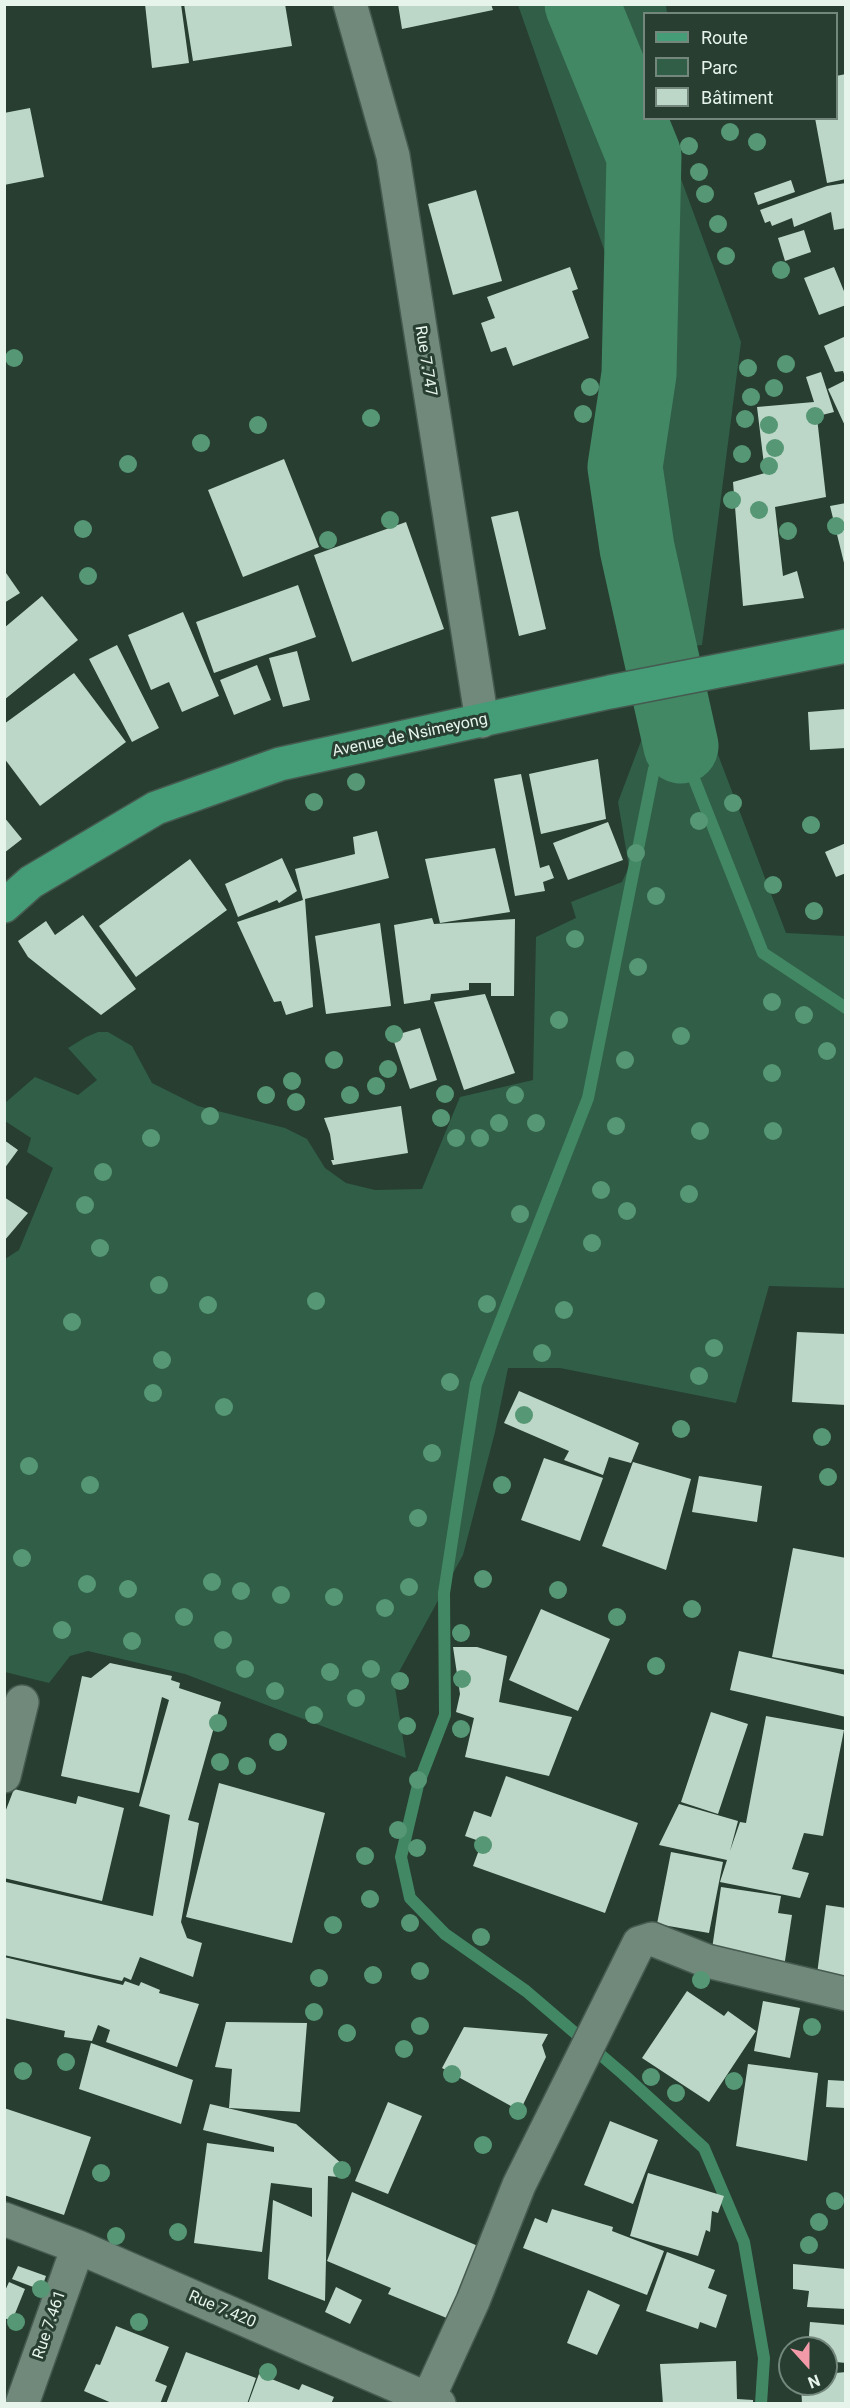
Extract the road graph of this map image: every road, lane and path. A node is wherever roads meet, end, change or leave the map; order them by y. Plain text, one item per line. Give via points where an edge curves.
1 (350, 4) edge
2 (846, 646) edge
3 (482, 721) junction
4 (4, 906) edge
5 (22, 1702) dead end
6 (4, 1776) edge
7 (846, 1994) edge
8 (4, 2219) edge
9 (78, 2247) junction
10 (434, 2401) edge
11 (22, 2403) edge

1 - 3 street, Rue 7.747 via 393,156
2 - 3 main road, Avenue de Nsimeyong
3 - 4 main road, Avenue de Nsimeyong via 280,764 156,808 31,882
5 - 6 street
7 - 10 street via 707,1961 652,1939 639,1943 519,2185
8 - 9 street, Rue 7.420
9 - 10 street, Rue 7.420
9 - 11 street, Rue 7.461

